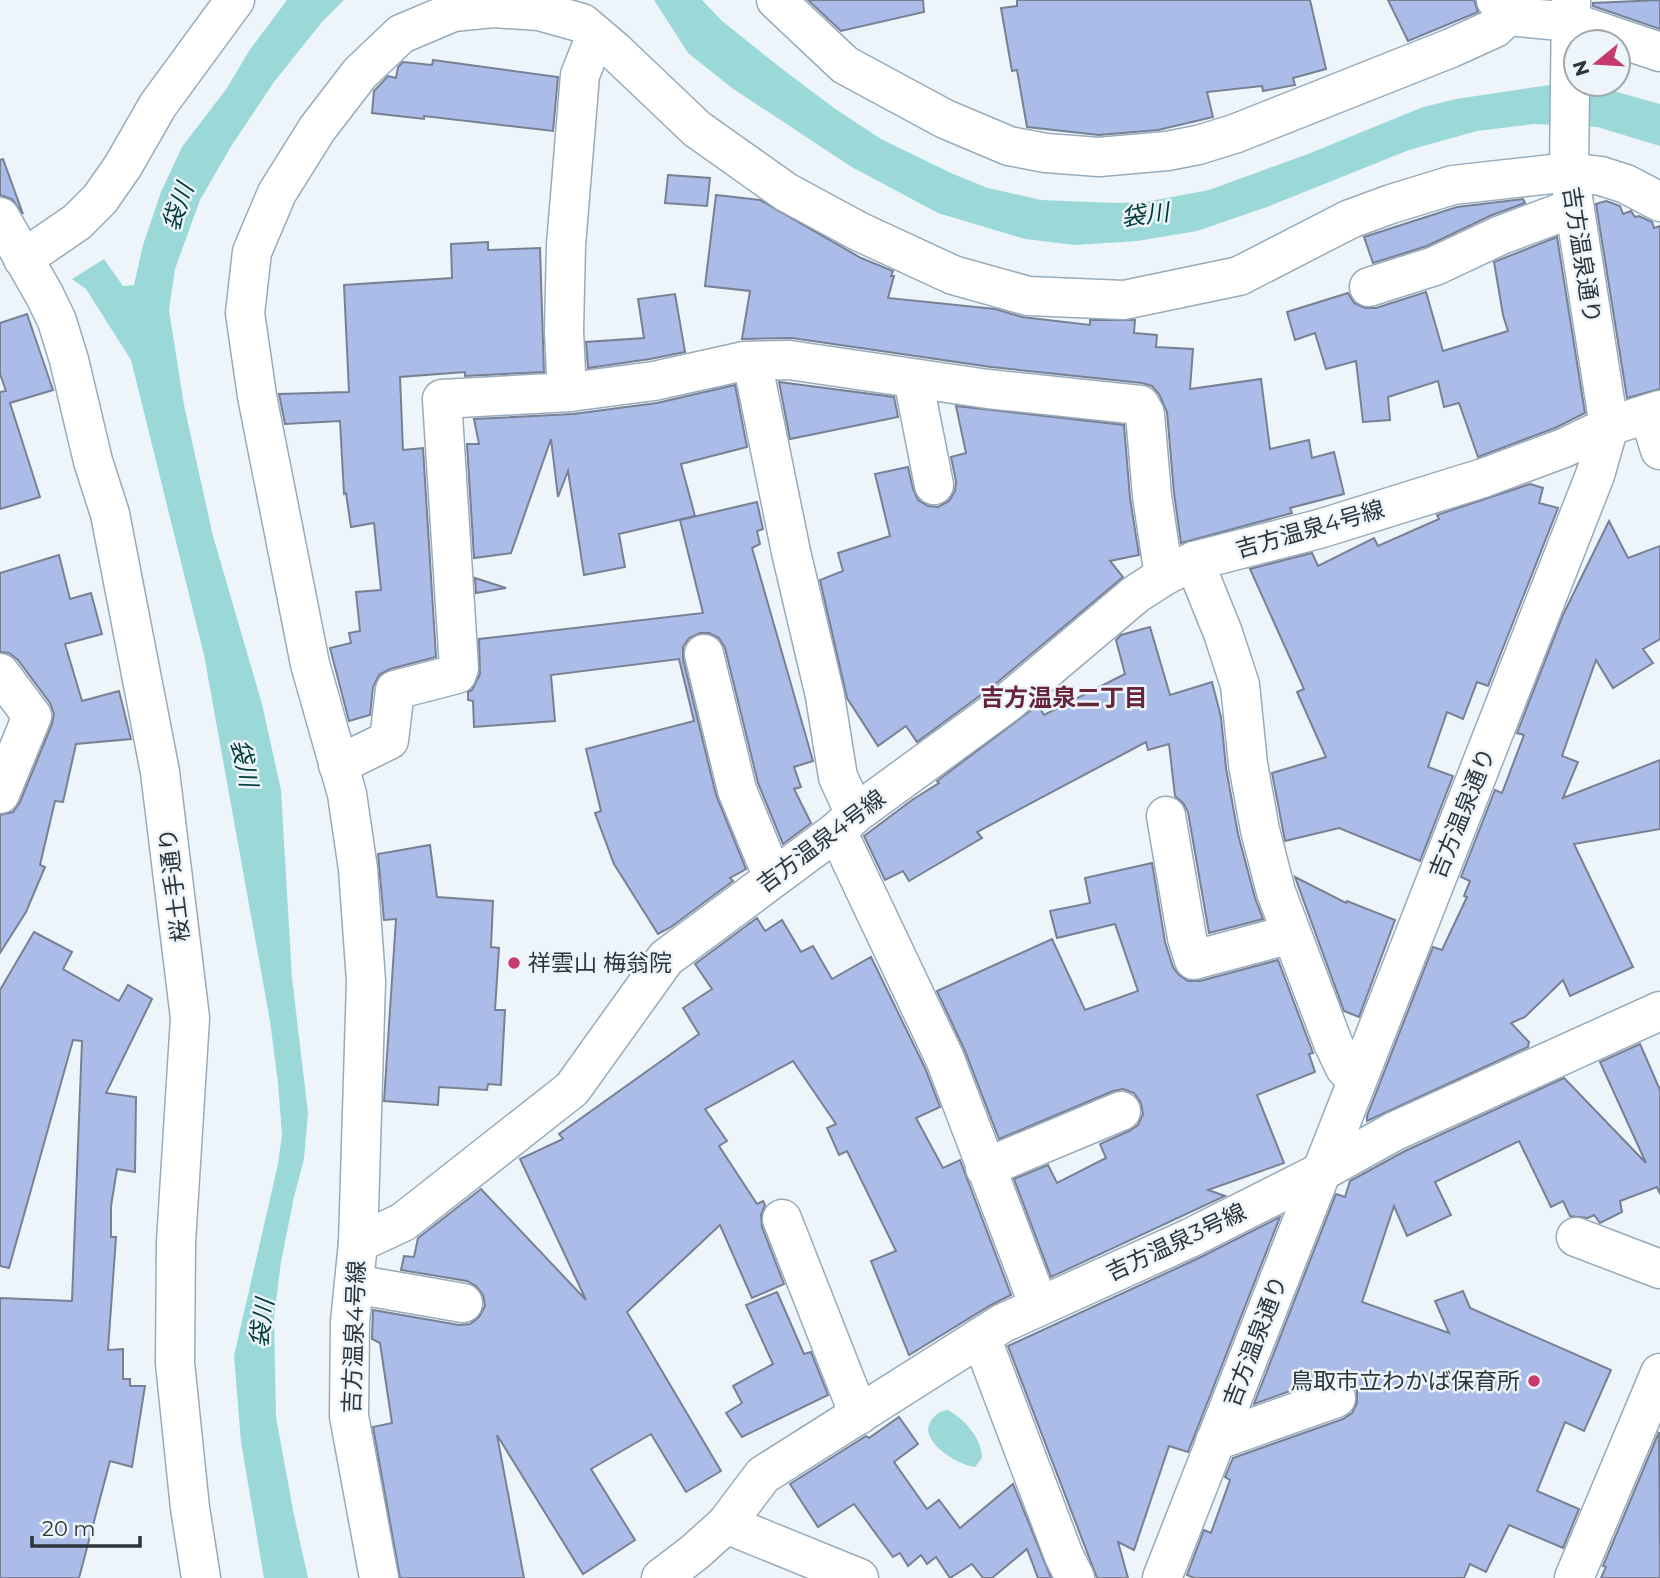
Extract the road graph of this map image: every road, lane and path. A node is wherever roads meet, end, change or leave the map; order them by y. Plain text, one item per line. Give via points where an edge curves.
1 (234, 0) edge
2 (776, 0) edge
3 (1502, 8) edge
4 (1571, 20) edge
5 (596, 35) junction
6 (1660, 52) edge
7 (1571, 179) junction
8 (1660, 202) edge
9 (0, 216) edge
10 (23, 259) junction
11 (1369, 287) dead end
12 (752, 361) junction
13 (913, 379) junction
14 (570, 392) junction
15 (1654, 412) edge
16 (1609, 426) junction
17 (1660, 450) edge
18 (934, 485) dead end
19 (1179, 569) junction
20 (704, 654) dead end
21 (0, 674) edge
22 (338, 765) junction
23 (0, 794) edge
24 (1167, 816) dead end
25 (846, 823) junction
26 (773, 878) junction
27 (1291, 934) junction
28 (1660, 1010) edge
29 (1357, 1080) junction
30 (1121, 1111) dead end
31 (985, 1168) junction
32 (1321, 1172) junction
33 (782, 1219) dead end
34 (1576, 1237) dead end
35 (358, 1243) junction
36 (1660, 1269) edge
37 (354, 1284) junction
38 (463, 1303) dead end
39 (1039, 1306) junction
40 (981, 1337) junction
41 (1660, 1373) edge
42 (1336, 1398) dead end
43 (859, 1415) junction
44 (1215, 1441) junction
45 (726, 1524) junction
46 (1160, 1577) edge
47 (201, 1578) edge
48 (379, 1578) edge
49 (661, 1578) edge
50 (859, 1578) edge
51 (1075, 1578) edge
52 (1574, 1578) edge

1 - 10 street via 158,105 100,199
2 - 3 street via 845,65 945,119 1009,146 1099,157 1167,151 1234,134 1495,28
3 - 4 street
4 - 6 street
4 - 7 street, 吉方温泉通り
5 - 7 street via 697,130 786,192 953,275 1028,296 1124,300 1239,276 1350,219 1453,185
5 - 14 street via 580,75 566,245 564,331
5 - 22 street via 582,23 539,11 492,8 453,12 401,34 360,73 317,129 277,193 252,252 245,313 257,396 310,664
7 - 8 street via 1601,176
7 - 11 street via 1501,235 1435,266
7 - 16 street, 吉方温泉通り
9 - 10 street, 桜土手通り
10 - 47 street, 桜土手通り via 57,321 69,360 110,514 160,772 190,1018 176,1230 175,1363
12 - 13 street via 789,360
12 - 14 street
12 - 25 street via 825,695
13 - 18 street
13 - 19 street via 1140,405 1145,415 1152,496
14 - 22 street via 442,399 459,668 457,674 395,690 389,740
15 - 16 street, 吉方温泉4号線
15 - 17 street
16 - 19 street, 吉方温泉4号線 via 1483,478
16 - 29 street, 吉方温泉通り via 1595,475
19 - 25 street, 吉方温泉4号線 via 1136,594 1007,703
19 - 27 street via 1223,633 1241,685 1260,830
20 - 26 street via 737,790
21 - 23 street via 32,716
22 - 35 street via 358,869 366,981
24 - 27 street via 1194,960
25 - 26 street, 吉方温泉4号線
25 - 31 street via 946,1059
26 - 35 street, 吉方温泉4号線 via 666,958 572,1089 403,1222
27 - 29 street via 1333,1044
28 - 32 street, 吉方温泉3号線 via 1395,1131
29 - 32 street, 吉方温泉通り
30 - 31 street
31 - 39 street
32 - 39 street, 吉方温泉3号線
32 - 44 street, 吉方温泉通り
33 - 43 street
34 - 36 street
35 - 37 street, 吉方温泉4号線
37 - 38 street
37 - 48 street, 吉方温泉4号線 via 349,1416
39 - 40 street, 吉方温泉3号線
40 - 43 street, 吉方温泉3号線
40 - 51 street
41 - 52 street
42 - 44 street
43 - 45 street, 吉方温泉3号線 via 763,1475
44 - 46 street, 吉方温泉通り
45 - 49 street, 吉方温泉3号線
45 - 50 street

